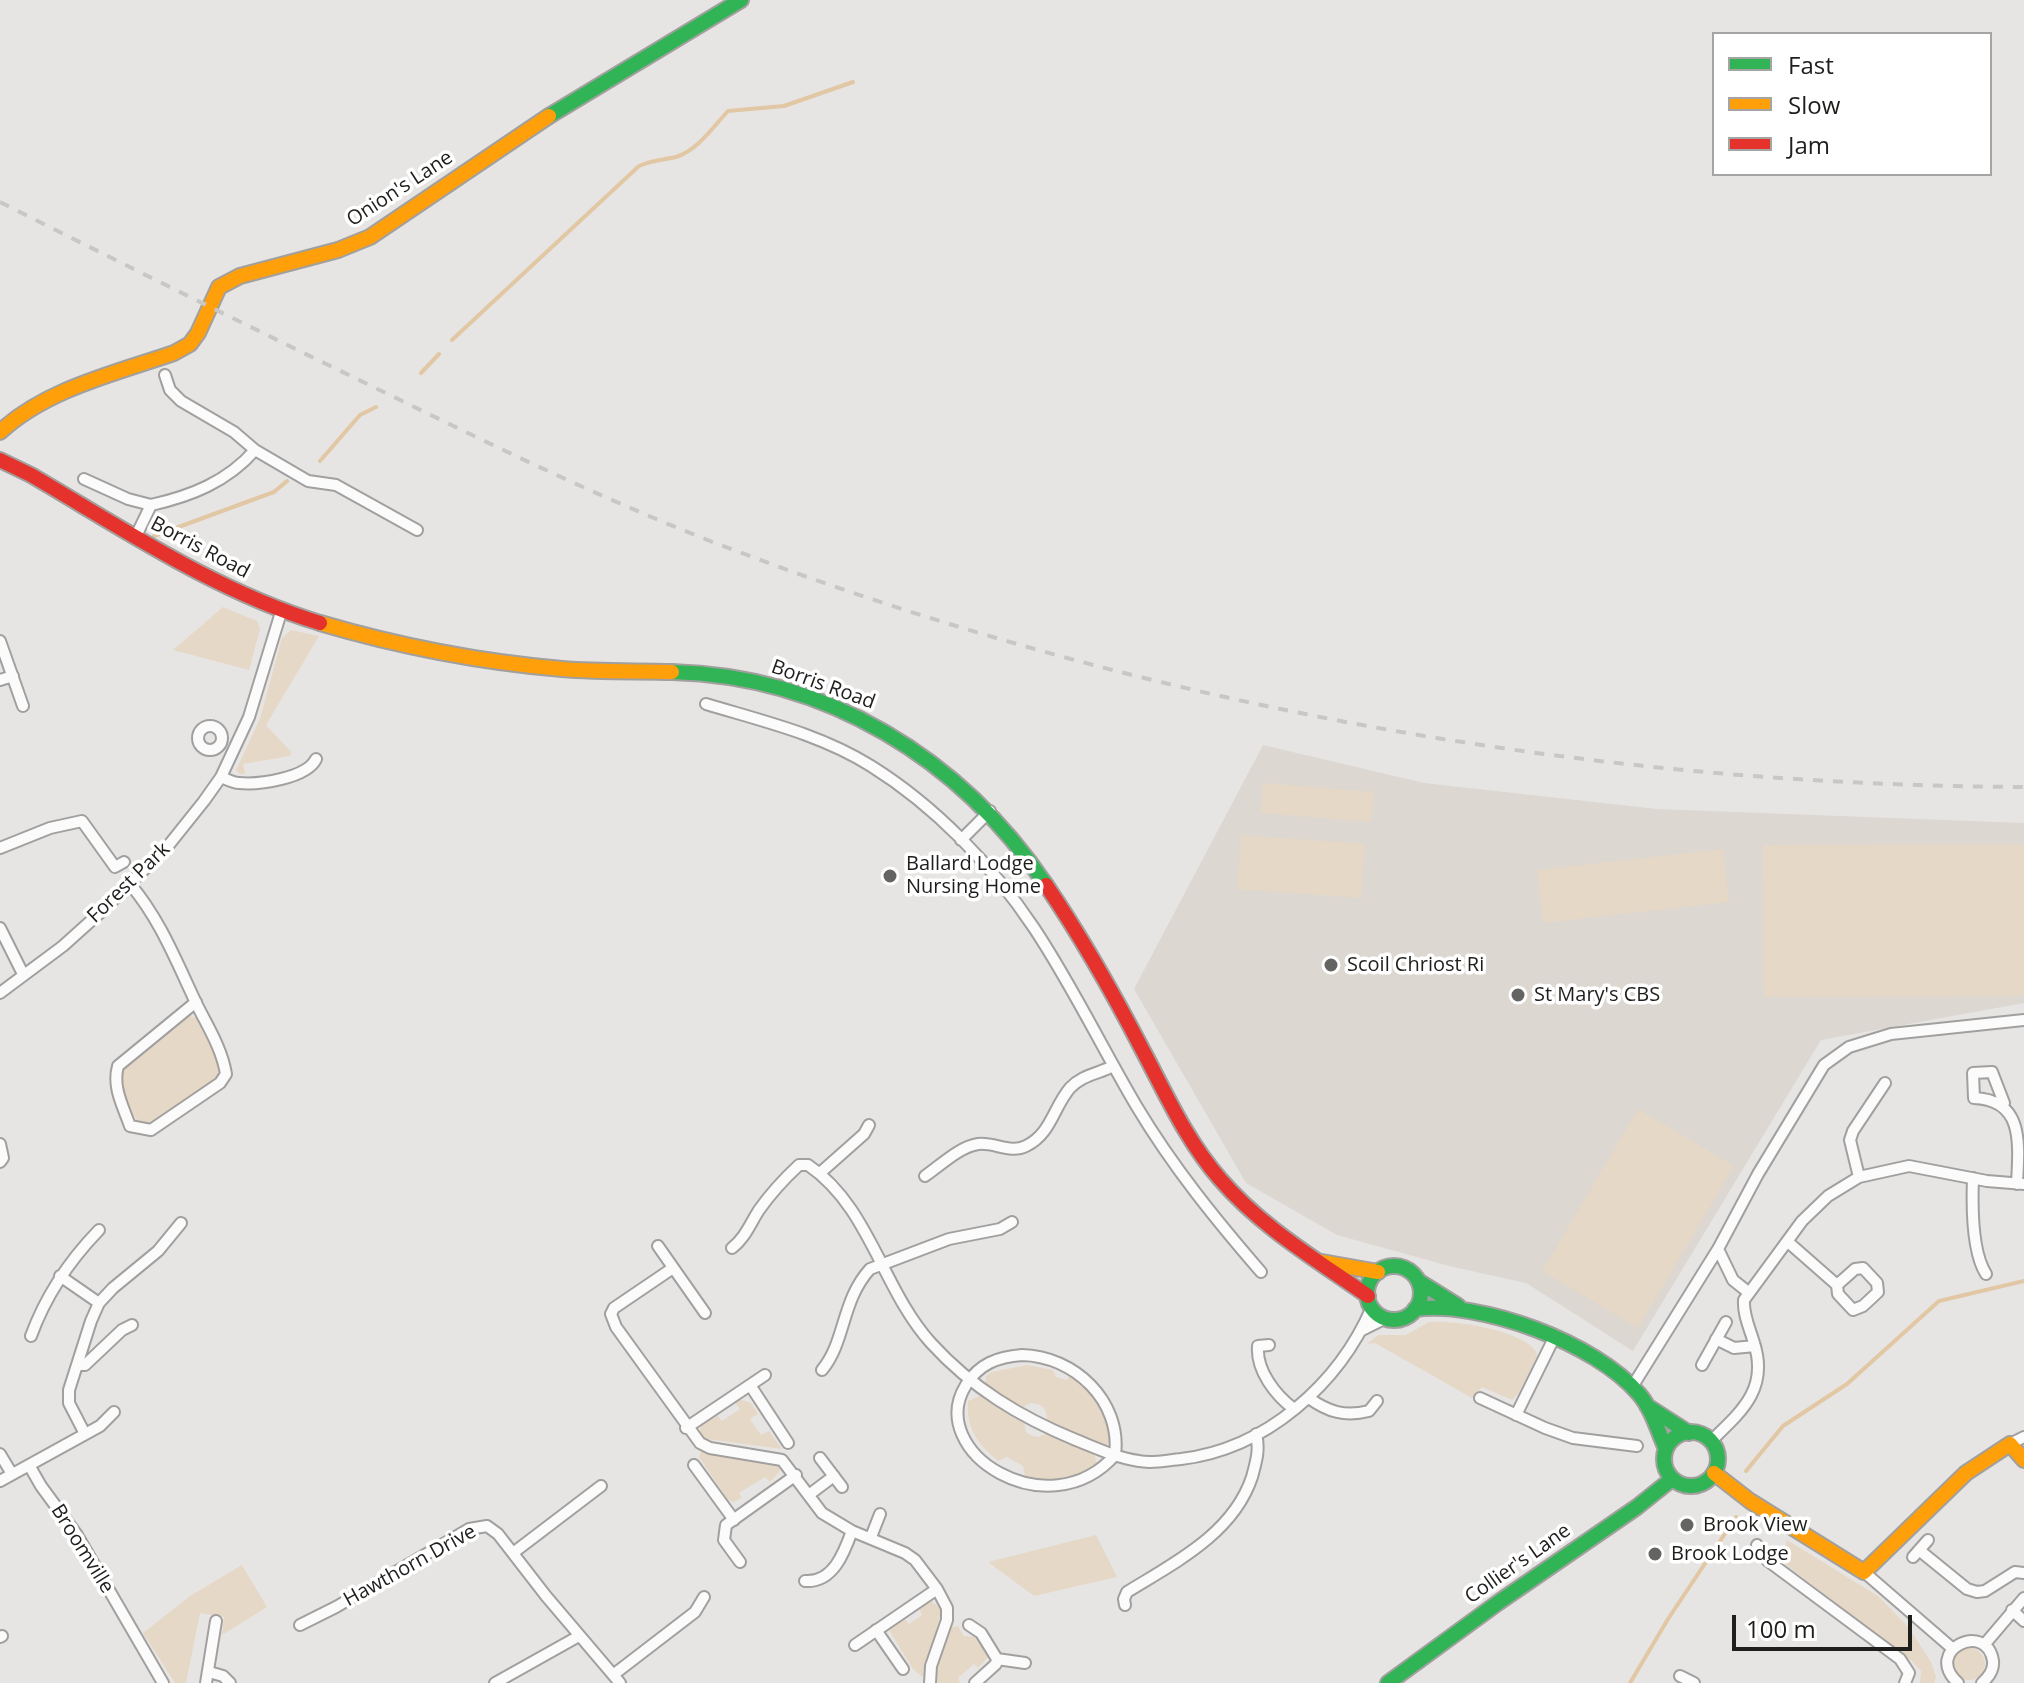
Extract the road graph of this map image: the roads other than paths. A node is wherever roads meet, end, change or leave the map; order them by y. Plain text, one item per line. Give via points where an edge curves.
1 (741, 0) edge
2 (165, 375) dead end
3 (0, 432) edge
4 (255, 450) junction
5 (0, 460) edge
6 (84, 479) dead end
7 (151, 505) junction
8 (417, 530) dead end
9 (136, 536) junction
10 (282, 609) junction
11 (0, 641) edge
12 (13, 676) junction
13 (0, 680) edge
14 (706, 704) dead end
15 (23, 706) dead end
16 (220, 744) dead end
17 (233, 750) junction
18 (316, 759) dead end
19 (221, 777) junction
20 (990, 811) junction
21 (961, 840) junction
22 (0, 848) edge
23 (124, 862) dead end
24 (130, 884) junction
25 (0, 928) edge
26 (23, 974) junction
27 (0, 993) edge
28 (196, 1002) junction
29 (2024, 1020) edge
30 (1113, 1066) junction
31 (1885, 1083) dead end
32 (2004, 1103) dead end
33 (869, 1125) dead end
34 (0, 1144) edge
35 (0, 1162) edge
36 (820, 1173) junction
37 (925, 1176) dead end
38 (1859, 1177) junction
39 (1973, 1178) junction
40 (2020, 1184) edge
41 (1012, 1222) dead end
42 (181, 1223) dead end
43 (99, 1230) dead end
44 (1788, 1242) junction
45 (658, 1246) dead end
46 (732, 1248) dead end
47 (1718, 1249) junction
48 (1318, 1261) junction
49 (880, 1264) junction
50 (673, 1268) junction
51 (1261, 1272) dead end
52 (1378, 1272) junction
53 (1986, 1274) dead end
54 (60, 1276) junction
55 (1418, 1281) junction
56 (1837, 1285) dead end
57 (1748, 1292) junction
58 (1370, 1301) junction
59 (99, 1303) junction
60 (1415, 1309) junction
61 (1462, 1309) junction
62 (705, 1313) dead end
63 (1386, 1318) junction
64 (1726, 1322) dead end
65 (132, 1325) dead end
66 (1362, 1330) junction
67 (31, 1336) dead end
68 (1554, 1338) junction
69 (1716, 1339) junction
70 (1269, 1345) dead end
71 (1755, 1346) junction
72 (77, 1365) junction
73 (1702, 1365) dead end
74 (822, 1370) dead end
75 (765, 1375) dead end
76 (969, 1380) junction
77 (750, 1385) junction
78 (1632, 1387) junction
79 (1309, 1398) junction
80 (1480, 1398) dead end
81 (1377, 1401) dead end
82 (1646, 1406) junction
83 (1294, 1409) junction
84 (114, 1412) dead end
85 (1516, 1415) junction
86 (686, 1428) junction
87 (1689, 1433) junction
88 (85, 1434) junction
89 (1256, 1434) junction
90 (2024, 1437) edge
91 (1711, 1441) junction
92 (788, 1443) dead end
93 (2010, 1444) junction
94 (1637, 1446) dead end
95 (1666, 1449) junction
96 (0, 1454) edge
97 (1115, 1455) junction
98 (820, 1458) dead end
99 (2024, 1460) edge
100 (29, 1465) junction
101 (694, 1465) dead end
102 (1714, 1473) junction
103 (12, 1474) junction
104 (796, 1475) junction
105 (834, 1476) junction
106 (1672, 1479) junction
107 (0, 1481) edge
108 (601, 1486) dead end
109 (842, 1487) dead end
110 (810, 1494) junction
111 (880, 1514) dead end
112 (734, 1520) junction
113 (852, 1531) junction
114 (871, 1537) junction
115 (1928, 1540) dead end
116 (1757, 1545) dead end
117 (513, 1553) junction
118 (740, 1562) dead end
119 (1864, 1572) junction
120 (2024, 1573) edge
121 (805, 1581) dead end
122 (937, 1589) junction
123 (704, 1597) dead end
124 (2024, 1598) edge
125 (1125, 1605) dead end
126 (2012, 1610) junction
127 (216, 1621) dead end
128 (2024, 1621) edge
129 (300, 1625) dead end
130 (969, 1625) dead end
131 (876, 1630) junction
132 (579, 1636) junction
133 (855, 1645) dead end
134 (1984, 1645) junction
135 (1953, 1649) junction
136 (997, 1659) junction
137 (1025, 1663) dead end
138 (903, 1669) dead end
139 (1680, 1676) dead end
140 (208, 1678) edge
141 (617, 1679) edge
142 (1989, 1681) edge
143 (163, 1683) edge
144 (230, 1683) edge
145 (495, 1683) edge
146 (930, 1683) edge
147 (975, 1683) edge
148 (1388, 1683) edge
149 (1694, 1683) edge
150 (1905, 1683) edge
151 (1957, 1683) edge

1 - 3 street, Onion's Lane via 528,129 370,237 227,282 219,287 190,344 31,408
2 - 4 street via 181,401
4 - 7 street via 209,487
4 - 8 street via 308,481 336,485
5 - 9 street, Borris Road
6 - 7 street
7 - 9 street
9 - 10 street, Borris Road via 221,586
10 - 17 street, Forest Park
10 - 20 street, Borris Road via 366,636 502,663 721,676 793,692 893,735
11 - 12 street
12 - 13 street
12 - 15 street
14 - 21 street via 843,750 899,785
16 - 17 street
17 - 19 street, Forest Park
18 - 19 street via 312,768 289,777 237,783
19 - 24 street, Forest Park via 186,826
20 - 21 street
20 - 48 street, Borris Road via 1039,871 1079,936 1203,1158 1251,1213
21 - 30 street via 1034,927
22 - 23 street via 82,821 115,867
24 - 26 street, Forest Park via 63,946
24 - 28 street via 166,940
25 - 26 street
26 - 27 street, Forest Park
28 - 28 street via 118,1066 117,1091 130,1126 151,1130 226,1074
29 - 47 street via 1911,1030 1837,1053 1803,1097
30 - 37 street via 1084,1076 1070,1088 1044,1135 1026,1146 970,1146
30 - 51 street via 1187,1182
31 - 38 street via 1850,1140
32 - 40 street via 2016,1125
33 - 36 street
34 - 35 street
36 - 46 street via 799,1165 779,1183
36 - 49 street via 860,1223
38 - 39 street via 1909,1166
38 - 44 street via 1817,1205
39 - 40 street
39 - 53 street via 1972,1206
41 - 49 street
42 - 59 street
43 - 54 street
44 - 56 street
44 - 57 street
45 - 50 street
47 - 57 street via 1733,1280
47 - 78 street
48 - 52 street, Borris Road
48 - 58 street, Borris Road
49 - 74 street via 861,1279 847,1304 830,1361
49 - 76 street via 909,1315
50 - 62 street
50 - 86 street via 611,1314
52 - 55 street via 1402,1267
52 - 58 street via 1370,1283
54 - 59 street
54 - 67 street
55 - 60 street via 1421,1295
55 - 61 street
57 - 71 street via 1743,1309
58 - 63 street
58 - 66 street
59 - 72 street
60 - 61 street
60 - 63 street via 1399,1319
61 - 68 street
63 - 66 street
64 - 69 street
65 - 72 street via 85,1365
66 - 79 street
68 - 78 street
68 - 85 street
69 - 71 street via 1734,1348
69 - 73 street
70 - 83 street via 1258,1346 1260,1363 1272,1386
71 - 91 street via 1760,1373 1755,1387 1747,1404
72 - 88 street via 69,1403
75 - 77 street
76 - 97 street via 1030,1420
76 - 97 street via 982,1365 1012,1356 1044,1357 1067,1365 1092,1386 1108,1412 1116,1431
76 - 97 street via 960,1394 962,1432 972,1451 1000,1473 1030,1485 1058,1487 1093,1475
77 - 86 street
77 - 92 street
78 - 82 street
79 - 81 street via 1343,1414 1369,1411
79 - 83 street
80 - 85 street
82 - 87 street
82 - 95 street
83 - 89 street
84 - 88 street
85 - 94 street via 1573,1438
86 - 104 street via 710,1448 782,1460
87 - 91 street
87 - 95 street via 1676,1437
88 - 100 street
89 - 97 street via 1196,1457 1142,1462
89 - 125 street via 1258,1453 1239,1507 1191,1551 1127,1592
90 - 93 street
91 - 102 street via 1718,1456
93 - 99 street
93 - 119 street via 1966,1473
95 - 106 street
96 - 103 street
98 - 105 street
100 - 103 street
100 - 143 street, Broomville via 77,1535
101 - 112 street
102 - 106 street via 1697,1486
102 - 119 street via 1740,1496
103 - 107 street
104 - 110 street
104 - 112 street
105 - 109 street
105 - 110 street
106 - 148 street, Collier's Lane
108 - 117 street
110 - 113 street via 822,1513
111 - 114 street
112 - 118 street via 723,1535
113 - 114 street
113 - 121 street via 831,1572
114 - 122 street via 915,1560
115 - 120 street via 1916,1553 1967,1589 1977,1592 2015,1572
116 - 150 street via 1768,1561 1900,1659 1909,1673
117 - 129 street, Hawthorn Drive via 493,1528 476,1526
117 - 132 street, Hawthorn Drive
119 - 135 street
122 - 131 street
122 - 146 street via 947,1620
123 - 141 street, Hawthorn Drive via 695,1612
124 - 126 street
126 - 128 street
126 - 134 street
127 - 140 street
130 - 136 street via 981,1633
131 - 133 street
131 - 138 street
132 - 141 street, Hawthorn Drive
132 - 145 street
134 - 135 street via 1970,1641
134 - 142 street via 1993,1663
135 - 151 street via 1947,1664
136 - 137 street
136 - 147 street
139 - 149 street
140 - 144 street via 223,1676

